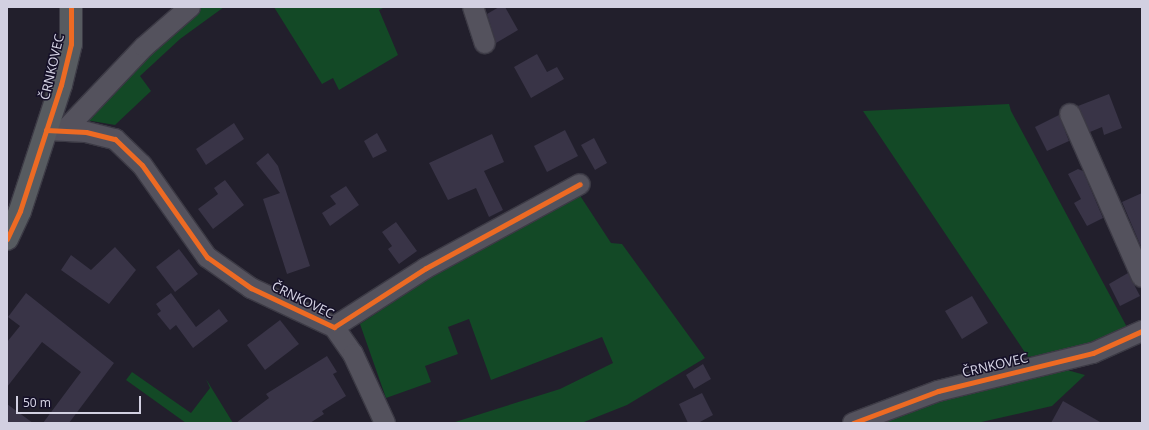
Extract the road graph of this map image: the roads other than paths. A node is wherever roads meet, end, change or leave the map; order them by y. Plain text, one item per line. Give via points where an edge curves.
1 (71, 7) edge
2 (190, 7) edge
3 (473, 7) edge
4 (485, 43) dead end
5 (1070, 114) dead end
6 (56, 130) junction
7 (580, 184) dead end
8 (7, 239) edge
9 (1142, 278) edge
10 (334, 327) junction
11 (1142, 330) edge
12 (385, 423) edge
13 (852, 423) edge

1 - 6 main road, ČRNKOVEC via 71,44
2 - 6 street
3 - 4 street
5 - 9 street
6 - 8 main road, ČRNKOVEC
6 - 10 street, ČRNKOVEC via 103,135 124,145 208,257 251,288
7 - 10 street, ČRNKOVEC via 426,268
10 - 12 street, ČRNKOVEC via 353,354
11 - 13 street, ČRNKOVEC via 1093,353 938,391

